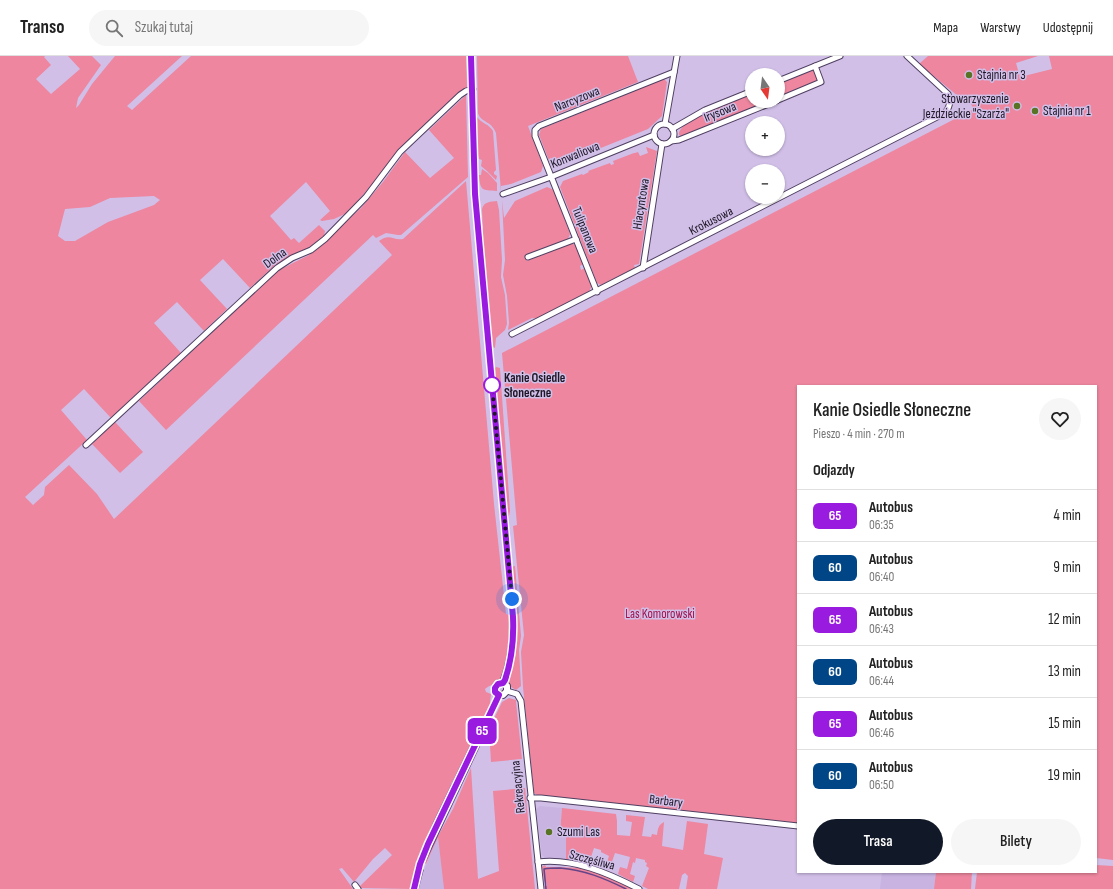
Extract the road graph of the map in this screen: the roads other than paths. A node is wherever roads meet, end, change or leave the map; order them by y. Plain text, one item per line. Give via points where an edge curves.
1 (472, 56) edge
2 (677, 56) edge
3 (823, 56) edge
4 (840, 56) edge
5 (908, 56) edge
6 (825, 62) junction
7 (815, 66) junction
8 (674, 72) junction
9 (785, 77) edge
10 (473, 89) junction
11 (745, 94) edge
12 (785, 98) edge
13 (759, 108) edge
14 (665, 124) junction
15 (672, 129) junction
16 (654, 135) junction
17 (671, 141) junction
18 (662, 144) junction
19 (551, 177) junction
20 (503, 194) dead end
21 (576, 239) junction
22 (528, 257) dead end
23 (643, 268) junction
24 (597, 292) junction
25 (512, 334) dead end
26 (86, 445) dead end
27 (503, 683) junction
28 (507, 691) junction
29 (499, 695) junction
30 (530, 798) junction
31 (797, 826) edge
32 (538, 862) junction
33 (414, 889) edge
34 (541, 889) edge
35 (639, 889) edge

1 - 10 street
2 - 8 street
3 - 6 street
4 - 6 street
5 - 23 street, Krokusowa via 948,94 950,103 945,113
6 - 7 street
7 - 9 street
7 - 12 street, Irysowa via 821,82
8 - 14 street
8 - 19 street, Narcyzowa via 536,128 534,132
10 - 26 street, Dolna via 460,94 400,152 366,196 325,239 311,250 277,268
10 - 27 street via 475,194 513,617 512,650
11 - 15 street via 705,110
13 - 17 street, Irysowa
14 - 15 street
14 - 16 street via 657,127
15 - 17 street via 674,135
16 - 18 street
16 - 19 street, Konwaliowa
17 - 18 street
18 - 23 street, Hiacyntowa
19 - 20 street, Konwaliowa
19 - 21 street, Tulipanowa
21 - 22 street
21 - 24 street, Tulipanowa
23 - 24 street, Krokusowa
24 - 25 street, Krokusowa
27 - 28 street via 507,686
27 - 29 street via 495,687 495,692
28 - 29 street via 504,695
28 - 30 street, Rekreacyjna via 516,693 521,699
29 - 33 street via 428,844
30 - 31 street, Barbary
30 - 32 street, Rekreacyjna
32 - 34 street, Rekreacyjna
32 - 35 street, Szczęśliwa via 566,863 589,868 610,874

